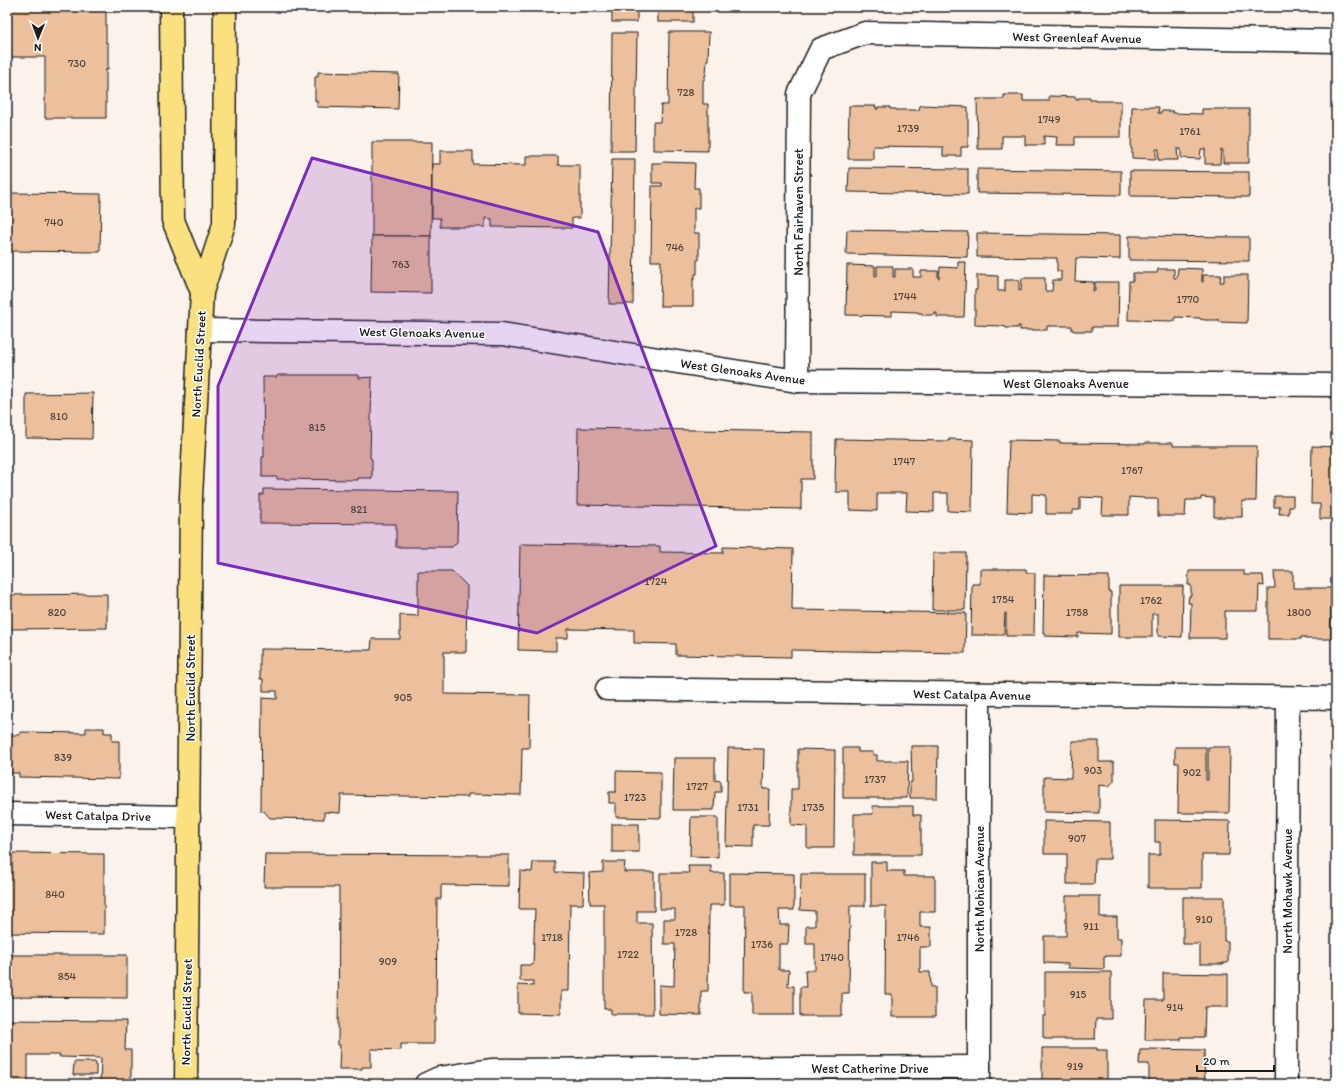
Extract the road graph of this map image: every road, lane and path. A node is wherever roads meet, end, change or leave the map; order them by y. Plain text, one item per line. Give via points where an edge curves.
1 (171, 7) edge
2 (225, 7) edge
3 (1336, 41) edge
4 (821, 49) joint
5 (202, 292) junction
6 (200, 330) junction
7 (797, 381) junction
8 (1336, 385) edge
9 (607, 689) dead end
10 (979, 694) junction
11 (1288, 698) junction
12 (1336, 698) edge
13 (7, 814) edge
14 (189, 816) junction
15 (979, 1075) edge
16 (186, 1084) edge
17 (426, 1084) edge
18 (1286, 1084) edge

1 - 5 main road, North Euclid Street via 173,220
2 - 5 main road, North Euclid Street via 224,224
3 - 4 street, West Greenleaf Avenue via 865,33
4 - 7 street, North Fairhaven Street via 799,94
5 - 6 main road, North Euclid Street
6 - 7 street, West Glenoaks Avenue via 502,334
6 - 14 main road, North Euclid Street via 191,496
7 - 8 street, West Glenoaks Avenue
9 - 10 street, West Catalpa Avenue
10 - 11 street, West Catalpa Avenue
10 - 15 street, North Mohican Avenue
11 - 12 street, West Catalpa Avenue
11 - 18 street, North Mohawk Avenue
13 - 14 street, West Catalpa Drive
14 - 16 main road, North Euclid Street
15 - 17 street, West Catherine Drive via 490,1070 439,1078

